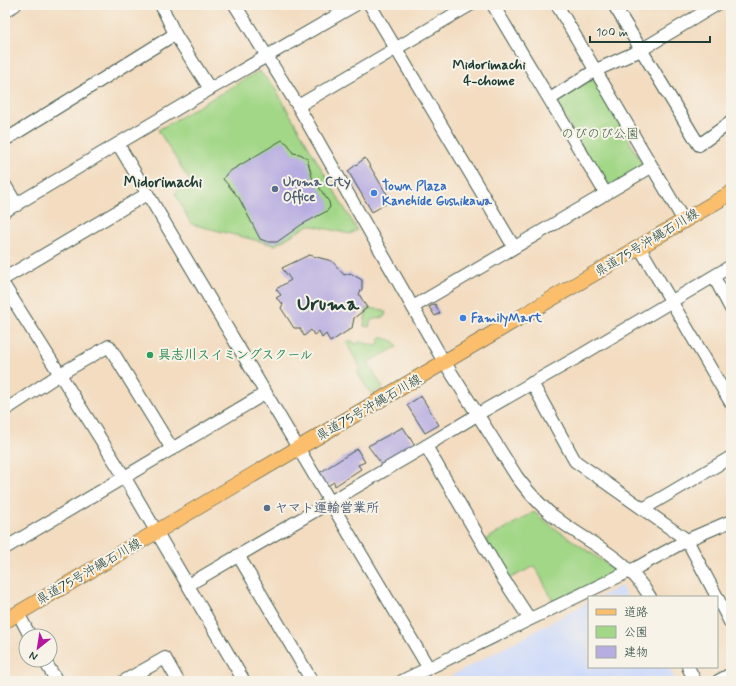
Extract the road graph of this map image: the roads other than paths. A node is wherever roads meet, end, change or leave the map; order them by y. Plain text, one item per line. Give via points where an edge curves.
1 (15, 5) edge
2 (161, 5) edge
3 (355, 5) edge
4 (370, 5) edge
5 (470, 5) edge
6 (493, 5) edge
7 (557, 5) edge
8 (614, 5) edge
9 (716, 5) edge
10 (239, 6) edge
11 (5, 11) edge
12 (175, 34) junction
13 (395, 48) junction
14 (641, 50) junction
15 (267, 56) junction
16 (594, 71) junction
17 (210, 89) junction
18 (550, 99) junction
19 (298, 106) junction
20 (731, 122) edge
21 (5, 140) edge
22 (118, 144) junction
23 (651, 167) junction
24 (5, 185) edge
25 (731, 193) edge
26 (147, 194) junction
27 (606, 194) junction
28 (17, 204) junction
29 (5, 212) edge
30 (684, 221) junction
31 (514, 247) junction
32 (640, 248) junction
33 (731, 266) edge
34 (714, 277) junction
35 (5, 278) edge
36 (5, 287) edge
37 (672, 302) junction
38 (413, 307) junction
39 (731, 309) edge
40 (446, 363) junction
41 (60, 374) junction
42 (532, 383) junction
43 (266, 393) junction
44 (731, 403) edge
45 (5, 410) edge
46 (478, 415) junction
47 (426, 446) junction
48 (172, 449) junction
49 (299, 449) junction
50 (731, 458) edge
51 (125, 478) junction
52 (331, 500) junction
53 (643, 509) junction
54 (731, 521) edge
55 (157, 532) junction
56 (687, 540) junction
57 (5, 548) edge
58 (238, 555) junction
59 (630, 571) junction
60 (188, 585) junction
61 (649, 596) edge
62 (716, 596) edge
63 (718, 599) edge
64 (18, 613) junction
65 (529, 618) junction
66 (5, 621) edge
67 (731, 624) edge
68 (26, 628) edge
69 (428, 667) junction
70 (49, 668) edge
71 (688, 668) edge
72 (731, 674) edge
73 (57, 681) edge
74 (124, 681) edge
75 (178, 681) edge
76 (244, 681) edge
77 (312, 681) edge
78 (402, 681) edge
79 (695, 681) edge
80 (718, 681) edge

1 - 11 street
2 - 12 street
3 - 15 street
4 - 13 street
5 - 13 street
6 - 18 street
7 - 16 street
8 - 14 street
9 - 14 street
10 - 15 street
12 - 17 street
12 - 21 street
13 - 19 street
13 - 31 street
14 - 16 street
14 - 20 street via 699,145
15 - 17 street
15 - 19 street
16 - 18 street
16 - 23 street
17 - 22 street
18 - 27 street
19 - 38 street
22 - 26 street
22 - 28 street
23 - 27 street
23 - 30 street
24 - 28 street
25 - 30 main road, 県道75号沖縄石川線
26 - 35 street
26 - 43 street
27 - 31 street
28 - 29 street
30 - 32 main road, 県道75号沖縄石川線
31 - 38 street
32 - 37 street
32 - 40 main road, 県道75号沖縄石川線
33 - 34 street
34 - 37 street
34 - 39 street
36 - 41 street
37 - 42 street
37 - 44 street
38 - 40 street
40 - 46 street
40 - 49 main road, 県道75号沖縄石川線
41 - 45 street
41 - 48 street via 109,346
41 - 51 street
42 - 46 street
42 - 53 street via 575,461
43 - 48 street
43 - 49 street
46 - 47 street
46 - 59 street via 517,477 540,504 560,521 610,553
47 - 52 street
47 - 65 street via 502,577
48 - 51 street
49 - 52 street
49 - 55 main road, 県道75号沖縄石川線
50 - 53 street
51 - 55 street
51 - 57 street
52 - 58 street
52 - 69 street
53 - 56 street
54 - 56 street
55 - 60 street
55 - 64 main road, 県道75号沖縄石川線
56 - 59 street
56 - 62 street
58 - 60 street
58 - 77 street
59 - 61 street
59 - 65 street
60 - 76 street
63 - 67 street
64 - 66 main road, 県道75号沖縄石川線
64 - 68 street
65 - 69 street
69 - 78 street
70 - 73 street
71 - 79 street
72 - 80 street
74 - 75 street via 165,658

